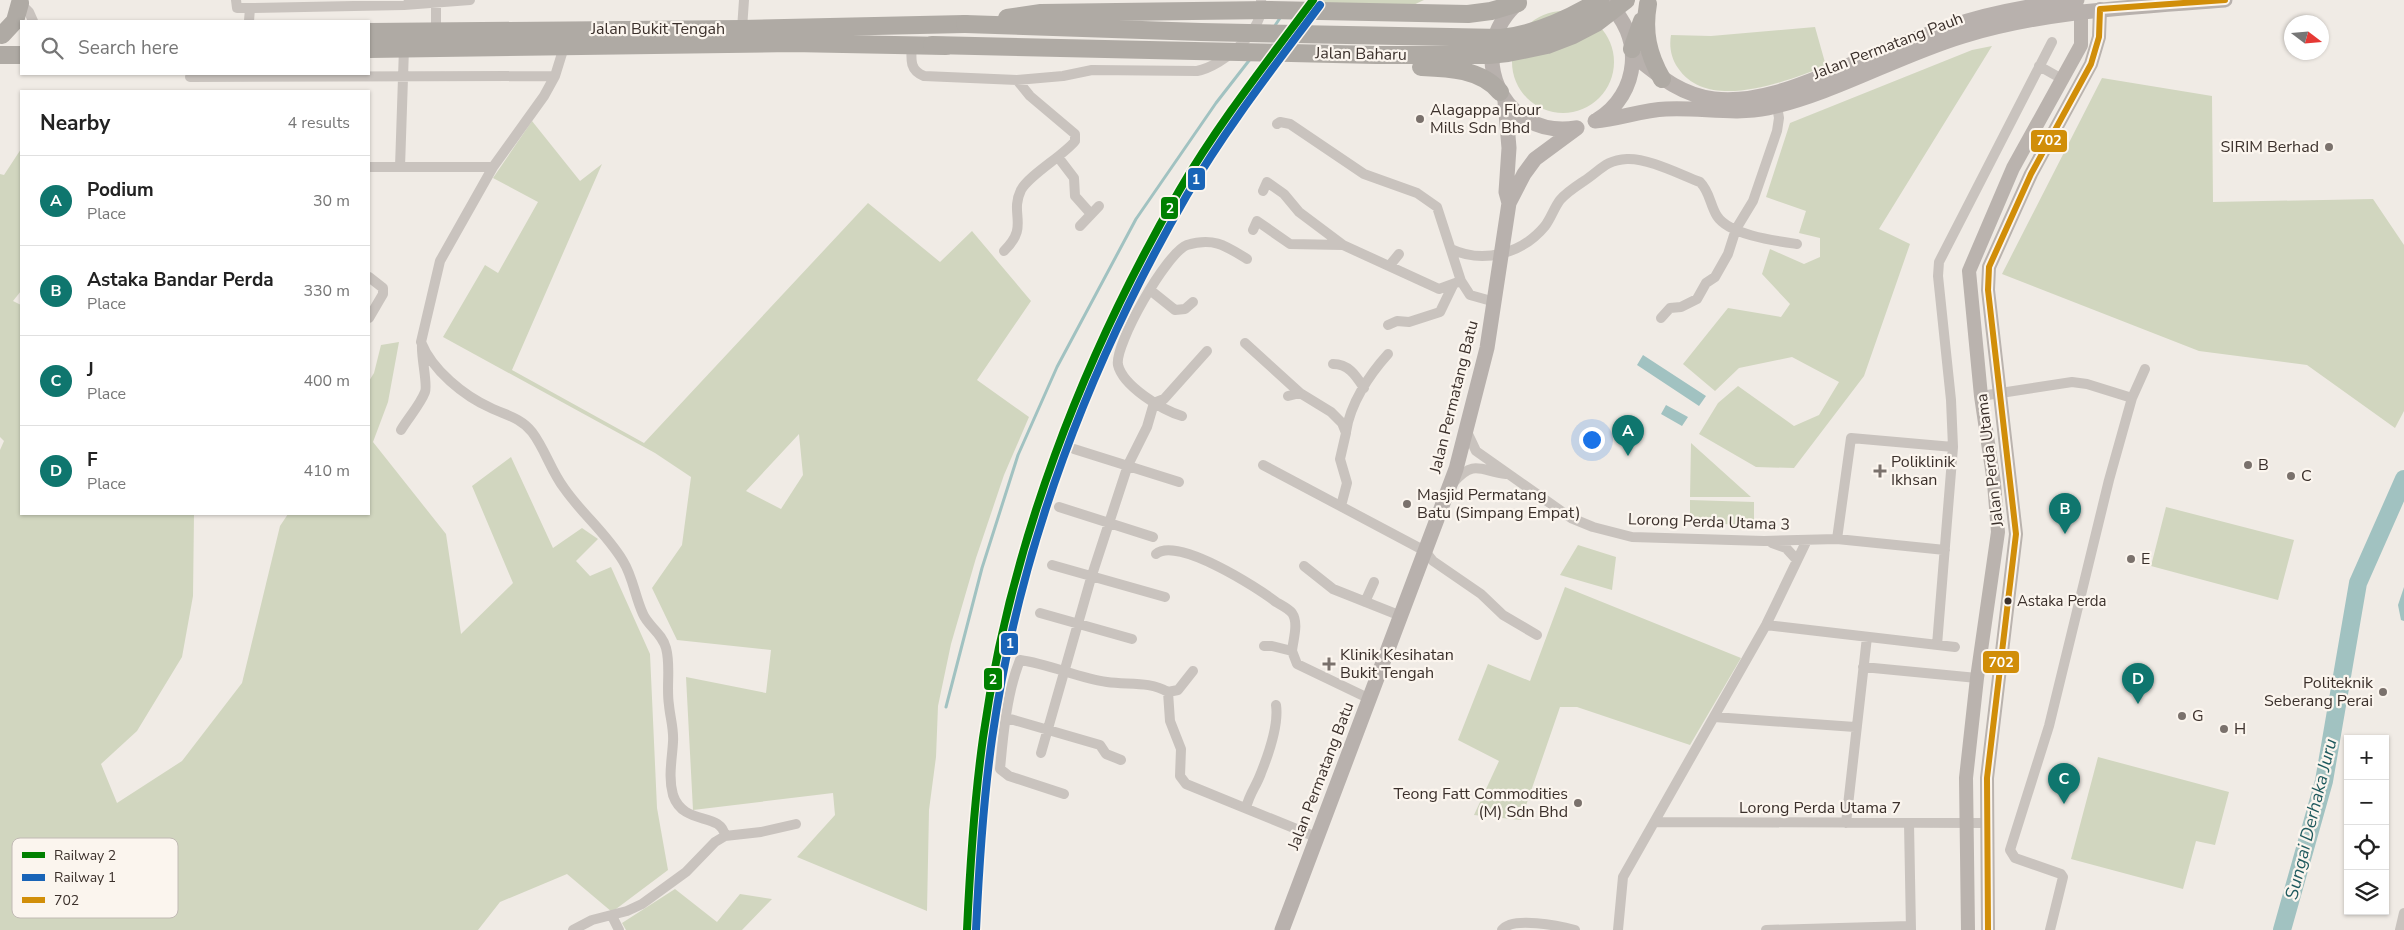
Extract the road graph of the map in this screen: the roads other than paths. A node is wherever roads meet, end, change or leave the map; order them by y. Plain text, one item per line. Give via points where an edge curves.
1 (236, 0) edge
2 (470, 0) edge
3 (744, 0) edge
4 (1261, 0) edge
5 (1601, 0) edge
6 (1626, 0) edge
7 (2224, 0) edge
8 (19, 2) edge
9 (404, 2) edge
10 (1520, 2) edge
11 (1649, 2) edge
12 (321, 3) edge
13 (436, 3) junction
14 (2079, 6) edge
15 (250, 8) junction
16 (2100, 10) junction
17 (33, 20) edge
18 (249, 20) edge
19 (946, 24) joint
20 (965, 24) junction
21 (742, 29) junction
22 (436, 31) junction
23 (370, 32) edge
24 (20, 34) edge
25 (1, 35) edge
26 (2052, 42) dead end
27 (912, 44) junction
28 (932, 45) junction
29 (564, 47) junction
30 (404, 48) junction
31 (370, 49) edge
32 (1633, 52) junction
33 (20, 54) edge
34 (0, 55) edge
35 (2039, 66) junction
36 (190, 76) dead end
37 (555, 76) junction
38 (403, 77) junction
39 (1662, 79) junction
40 (2062, 79) junction
41 (1017, 80) junction
42 (1503, 96) junction
43 (1777, 106) junction
44 (1595, 121) junction
45 (1277, 124) dead end
46 (1577, 128) junction
47 (1058, 157) junction
48 (370, 167) edge
49 (400, 167) junction
50 (493, 167) junction
51 (1263, 191) dead end
52 (1509, 202) junction
53 (1099, 206) dead end
54 (1091, 214) junction
55 (1080, 226) dead end
56 (1736, 229) junction
57 (1253, 230) dead end
58 (1797, 244) dead end
59 (1343, 245) junction
60 (1452, 249) junction
61 (1004, 251) dead end
62 (1399, 254) dead end
63 (1502, 255) junction
64 (1248, 259) dead end
65 (1390, 265) junction
66 (370, 278) edge
67 (1457, 283) junction
68 (1150, 290) junction
69 (1192, 302) dead end
70 (1495, 302) junction
71 (370, 316) edge
72 (1662, 318) dead end
73 (1388, 324) dead end
74 (422, 344) junction
75 (1245, 344) dead end
76 (1207, 351) dead end
77 (1388, 354) dead end
78 (1333, 364) dead end
79 (2145, 369) dead end
80 (1364, 388) junction
81 (1300, 393) junction
82 (2000, 393) junction
83 (1288, 396) dead end
84 (1981, 396) junction
85 (2132, 398) junction
86 (1154, 403) junction
87 (1182, 416) dead end
88 (401, 430) dead end
89 (1467, 432) junction
90 (1346, 433) junction
91 (1953, 447) junction
92 (1074, 449) dead end
93 (1128, 465) junction
94 (1263, 465) dead end
95 (1506, 474) junction
96 (1179, 482) dead end
97 (1450, 486) junction
98 (1341, 506) junction
99 (1058, 507) dead end
100 (1109, 524) junction
101 (1153, 538) dead end
102 (1837, 539) junction
103 (1807, 540) junction
104 (1764, 541) junction
105 (1945, 550) junction
106 (1425, 551) junction
107 (1156, 554) dead end
108 (1797, 560) junction
109 (1052, 565) dead end
110 (1304, 566) dead end
111 (1090, 578) junction
112 (1374, 582) dead end
113 (1165, 597) dead end
114 (1365, 602) junction
115 (1040, 613) dead end
116 (1401, 616) junction
117 (1078, 622) junction
118 (1766, 625) junction
119 (1537, 635) dead end
120 (1867, 637) junction
121 (1132, 639) dead end
122 (1264, 646) dead end
123 (1937, 646) junction
124 (1955, 648) dead end
125 (1292, 651) junction
126 (1863, 667) junction
127 (1065, 670) junction
128 (1193, 671) dead end
129 (1977, 678) junction
130 (1168, 692) junction
131 (1370, 699) junction
132 (1276, 705) dead end
133 (1714, 717) junction
134 (1007, 718) junction
135 (1856, 727) junction
136 (1048, 730) junction
137 (1041, 753) dead end
138 (1121, 760) dead end
139 (1064, 794) dead end
140 (1246, 808) junction
141 (1654, 822) junction
142 (1967, 822) junction
143 (1846, 823) junction
144 (1909, 823) junction
145 (1986, 823) junction
146 (796, 824) dead end
147 (725, 836) junction
148 (1316, 837) junction
149 (2404, 913) edge
150 (612, 916) junction
151 (1910, 928) edge
152 (573, 930) edge
153 (619, 930) edge
154 (1282, 930) edge
155 (1502, 930) edge
156 (1575, 930) edge
157 (1618, 930) edge
158 (1766, 930) edge
159 (1778, 930) edge
160 (1968, 930) edge
161 (1988, 930) edge
162 (2050, 930) edge
163 (2400, 930) edge

1 - 15 street via 236,8
2 - 13 street
3 - 21 street
4 - 41 street via 1261,12 1246,40 1221,63 1209,69 1092,70
5 - 20 highway, Jalan Baharu, bridge via 1550,26 1501,38
5 - 32 main road via 1623,22
6 - 28 highway, Jalan Baharu, bridge via 1596,23 1573,35 1547,45 1489,55
7 - 16 main road, Jalan Permatang Pauh
8 - 17 street
8 - 25 highway via 15,21
9 - 12 street
9 - 13 street
10 - 20 highway, bridge via 1491,11 1446,14 1269,10 1041,13
10 - 42 main road, Jalan Permatang Batu via 1501,24 1494,40 1492,66
11 - 32 highway
11 - 39 highway via 1647,43
12 - 15 street
13 - 22 street
14 - 16 main road, Jalan Permatang Pauh
14 - 39 main road, Jalan Permatang Pauh via 2006,11 1967,21 1817,78 1762,95 1714,99 1686,93
14 - 40 street, Jalan Perda Utama via 2081,45
14 - 43 main road, Jalan Permatang Pauh via 1961,36
15 - 18 street
16 - 82 street, Jalan Perda Utama via 2099,37 2091,64 2031,174 1989,267 1988,290
19 - 20 highway, Jalan Baharu
19 - 21 highway, Jalan Bukit Tengah
21 - 22 highway, Jalan Bukit Tengah
22 - 23 highway, Jalan Bukit Tengah
24 - 25 highway
26 - 35 street
27 - 28 highway, Jalan Bukit Tengah
27 - 29 highway, Jalan Bukit Tengah
27 - 41 street via 911,64 918,74
28 - 42 highway via 1051,58 1421,66 1466,72 1487,81
29 - 30 highway, Jalan Bukit Tengah
29 - 37 street
30 - 31 highway, Jalan Bukit Tengah
30 - 38 street
32 - 39 main road, Jalan Permatang Pauh
32 - 44 main road via 1632,72 1626,90 1616,104
33 - 34 highway
35 - 40 street
35 - 91 street via 1939,262
36 - 38 street
37 - 38 street
37 - 50 street
38 - 49 street
40 - 84 street, Jalan Perda Utama via 2013,168 1969,271
41 - 47 street via 1030,96 1075,134 1075,141
42 - 46 main road via 1518,114 1533,123 1559,130
42 - 52 main road, Jalan Permatang Batu via 1509,148 1506,192
43 - 44 main road, Jalan Permatang Pauh via 1738,111 1663,109
43 - 56 street via 1777,131 1753,201
44 - 46 main road
45 - 60 street via 1290,124 1364,174 1417,193 1437,207
46 - 52 main road, Jalan Permatang Batu via 1535,159
47 - 54 street via 1074,178 1075,196
47 - 61 street via 1022,189 1017,205 1015,240
48 - 49 street
49 - 50 street
50 - 74 street via 440,260 422,330
51 - 59 street via 1267,182 1284,194 1299,212
52 - 63 main road, Jalan Permatang Batu
53 - 54 street
54 - 55 street
56 - 58 street via 1762,239
56 - 63 street via 1716,215 1700,182 1638,159 1626,159 1600,166 1559,202 1543,228 1518,248
56 - 72 street via 1716,277 1706,283 1697,299 1681,307 1670,308
57 - 59 street via 1257,221 1290,244
59 - 65 street
60 - 63 street via 1464,255
60 - 67 street
62 - 65 street
63 - 70 main road, Jalan Permatang Batu
64 - 68 street via 1216,241 1186,246 1156,278
65 - 67 street via 1440,289
66 - 71 street via 383,288
67 - 70 street via 1470,295
67 - 73 street via 1440,312 1409,322
68 - 69 street via 1175,310
68 - 86 street via 1121,347 1118,363 1129,384
70 - 89 main road, Jalan Permatang Batu
74 - 88 street via 426,392
74 - 147 street via 458,388 527,426 563,487 600,528 624,562 644,616 655,627 666,648 673,740 670,776 674,796 687,813 722,826
75 - 81 street
76 - 86 street via 1164,399
77 - 80 street
78 - 80 street via 1342,364 1353,372
79 - 85 street
80 - 90 street via 1348,418
81 - 83 street
81 - 90 street via 1331,412 1342,422
82 - 84 street
82 - 85 street via 2072,382
82 - 145 street, Jalan Perda Utama via 2016,534 1987,778
84 - 129 street, Jalan Perda Utama via 1998,532
85 - 162 street via 2049,726 2010,850 2015,858 2063,877
86 - 87 street
86 - 93 street via 1147,427
89 - 95 street, Lorong Perda Utama 3 via 1476,451
89 - 97 main road, Jalan Permatang Batu
90 - 98 street via 1340,458 1346,483
91 - 102 street via 1851,438
91 - 105 street
92 - 93 street
93 - 96 street
93 - 100 street
94 - 98 street
95 - 97 street, Lorong Perda Utama 3 via 1470,467
95 - 104 street, Lorong Perda Utama 3 via 1578,521 1624,536
97 - 106 main road, Jalan Permatang Batu
98 - 106 street
99 - 100 street
100 - 101 street
100 - 111 street
102 - 103 street, Lorong Perda Utama 3
102 - 105 street, Lorong Perda Utama 3
103 - 104 street, Lorong Perda Utama 3
103 - 108 street
104 - 108 street via 1786,548
105 - 123 street
106 - 116 main road, Jalan Permatang Batu
106 - 119 street via 1433,561 1481,594 1503,615
107 - 125 street via 1168,549 1184,553 1229,571 1265,592 1292,613 1295,627
108 - 118 street
109 - 111 street
110 - 114 street via 1333,589
111 - 113 street
111 - 117 street
112 - 114 street
114 - 116 street
115 - 117 street
116 - 131 main road, Jalan Permatang Batu
117 - 121 street
117 - 127 street
118 - 120 street
118 - 133 street
120 - 123 street
120 - 126 street
122 - 125 street
123 - 124 street
125 - 131 street via 1298,664
126 - 129 street
126 - 135 street
127 - 130 street via 1107,682 1160,687
127 - 134 street via 1020,660
127 - 136 street
128 - 130 street via 1178,690
129 - 142 street, Jalan Perda Utama via 1966,778
130 - 140 street via 1170,721 1181,749 1180,776 1186,784
131 - 148 main road, Jalan Permatang Batu
132 - 140 street via 1275,729
133 - 135 street
133 - 141 street
134 - 136 street
134 - 139 street via 1000,769 1009,776
135 - 143 street
136 - 137 street
136 - 138 street via 1100,745 1106,754
140 - 148 street
141 - 143 street, Lorong Perda Utama 7
141 - 157 street via 1623,877
142 - 144 street, Lorong Perda Utama 7
142 - 145 street, Lorong Perda Utama 7
142 - 160 street, Jalan Perda Utama
143 - 144 street, Lorong Perda Utama 7
144 - 151 street
145 - 161 street, Jalan Perda Utama
146 - 147 street
147 - 150 street via 658,893
148 - 154 main road, Jalan Permatang Batu
149 - 163 street
150 - 152 street via 592,920
150 - 153 street
151 - 159 street
155 - 156 street via 1512,923 1523,922
158 - 159 street

